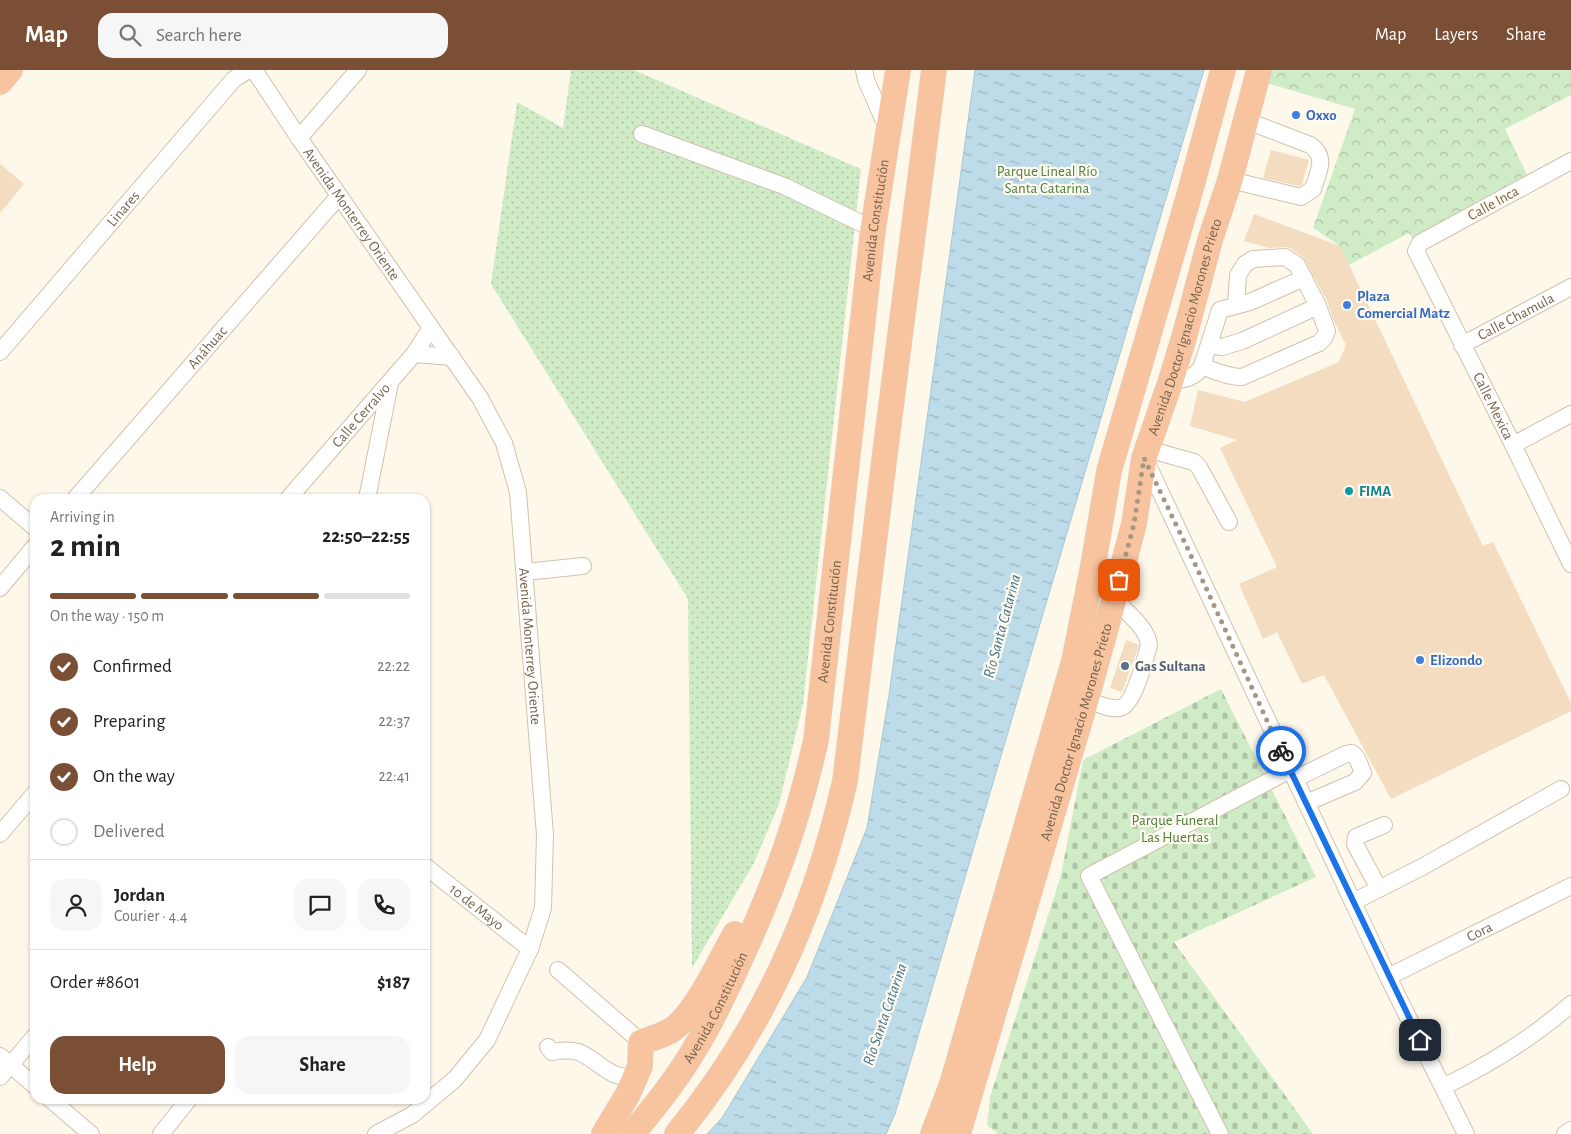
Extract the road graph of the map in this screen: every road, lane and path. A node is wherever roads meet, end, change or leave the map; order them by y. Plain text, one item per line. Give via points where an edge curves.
1 (10, 70) edge
2 (249, 70) edge
3 (254, 70) edge
4 (358, 70) edge
5 (898, 70) edge
6 (934, 70) edge
7 (1224, 70) edge
8 (1259, 70) edge
9 (862, 73) edge
10 (0, 82) edge
11 (1245, 120) junction
12 (889, 132) junction
13 (642, 134) dead end
14 (299, 138) junction
15 (1571, 161) edge
16 (1230, 180) junction
17 (339, 196) junction
18 (873, 229) junction
19 (1417, 248) joint
20 (1304, 278) junction
21 (1571, 287) edge
22 (1236, 305) junction
23 (1318, 306) junction
24 (431, 328) junction
25 (1462, 345) junction
26 (1215, 346) junction
27 (0, 352) edge
28 (414, 354) junction
29 (452, 357) junction
30 (1202, 366) junction
31 (1219, 372) junction
32 (1171, 380) junction
33 (390, 383) junction
34 (1571, 414) edge
35 (1513, 445) junction
36 (1145, 453) junction
37 (80, 494) edge
38 (292, 494) edge
39 (368, 494) edge
40 (0, 498) edge
41 (1229, 522) dead end
42 (30, 524) edge
43 (1566, 539) edge
44 (30, 552) edge
45 (1571, 564) edge
46 (583, 566) dead end
47 (524, 572) junction
48 (0, 588) edge
49 (1114, 599) junction
50 (1086, 700) junction
51 (1292, 774) junction
52 (1560, 789) dead end
53 (30, 799) edge
54 (1306, 803) junction
55 (1384, 825) dead end
56 (0, 834) edge
57 (430, 870) edge
58 (776, 878) junction
59 (1571, 886) edge
60 (1379, 889) junction
61 (1353, 902) junction
62 (530, 949) junction
63 (558, 970) dead end
64 (1388, 977) junction
65 (1571, 1004) edge
66 (30, 1041) edge
67 (641, 1042) junction
68 (548, 1048) dead end
69 (3, 1066) edge
70 (634, 1078) junction
71 (30, 1083) edge
72 (1443, 1087) junction
73 (430, 1100) edge
74 (56, 1104) edge
75 (185, 1104) edge
76 (425, 1104) edge
77 (965, 1129) edge
78 (1571, 1130) edge
79 (91, 1134) edge
80 (161, 1134) edge
81 (376, 1134) edge
82 (604, 1134) edge
83 (632, 1134) edge
84 (677, 1134) edge
85 (933, 1134) edge
86 (1220, 1134) edge
87 (1466, 1134) edge
88 (1565, 1134) edge

1 - 10 highway
2 - 27 street, Linares via 234,79
3 - 14 street, Avenida Monterrey Oriente
4 - 14 street
5 - 12 highway, Avenida Constitución
6 - 84 highway via 845,781 836,822 810,902 777,979 736,1053
7 - 85 highway, Avenida Doctor Ignacio Morones Prieto via 1109,470 1074,661 952,1084
8 - 11 highway, Avenida Doctor Ignacio Morones Prieto
9 - 12 street
11 - 16 highway, Avenida Doctor Ignacio Morones Prieto
11 - 16 street via 1310,145 1317,149 1321,160 1313,189 1301,197
12 - 18 highway, Avenida Constitución
13 - 18 street via 784,186
14 - 17 street, Avenida Monterrey Oriente
15 - 19 street, Calle Inca via 1420,243
16 - 32 highway, Avenida Doctor Ignacio Morones Prieto
17 - 24 street, Avenida Monterrey Oriente
17 - 37 street, Anáhuac
18 - 58 highway, Avenida Constitución via 816,740 799,810
19 - 25 street, Calle Mexica via 1416,254
20 - 22 street
20 - 22 street via 1297,265 1285,257 1253,259 1238,275
20 - 23 street
21 - 25 street, Calle Chamula
22 - 26 street via 1220,310
23 - 26 street via 1242,342
23 - 31 street via 1327,331 1319,342 1242,377
24 - 28 street, Calle Cerralvo
24 - 29 street, Avenida Monterrey Oriente
25 - 35 street, Calle Mexica
26 - 30 street
26 - 31 street
28 - 29 street
28 - 33 street, Calle Cerralvo
29 - 47 street, Avenida Monterrey Oriente via 480,398 504,443 518,492
30 - 31 street
30 - 32 street via 1193,376
32 - 36 highway, Avenida Doctor Ignacio Morones Prieto
33 - 38 street, Calle Cerralvo
33 - 39 street
34 - 35 street
35 - 43 street, Calle Mexica
36 - 41 street via 1194,462
36 - 49 highway, Avenida Doctor Ignacio Morones Prieto via 1134,524
36 - 51 street
40 - 42 street
43 - 45 street, Calle Mexica
44 - 48 street
46 - 47 street
47 - 62 street, Avenida Monterrey Oriente via 545,835 543,908
49 - 50 highway, Avenida Doctor Ignacio Morones Prieto
49 - 50 street via 1144,631 1149,645 1128,704 1113,708
50 - 77 highway, Avenida Doctor Ignacio Morones Prieto
51 - 54 street
51 - 54 street via 1346,754 1352,753 1357,758 1363,773 1360,778
51 - 86 street via 1089,876
52 - 60 street
53 - 56 street
54 - 61 street
55 - 60 street via 1356,838 1355,844
57 - 62 street, 10 de Mayo
58 - 67 highway via 737,930 690,1012 675,1028
58 - 83 highway, Avenida Constitución via 706,1030 672,1084
59 - 64 street, Cora
60 - 61 street
61 - 64 street
62 - 73 street, Avenida Monterrey Oriente via 487,1040 460,1073
63 - 67 street
64 - 72 street
65 - 72 street via 1523,1042
66 - 69 street
67 - 70 highway via 640,1066
68 - 70 street via 552,1052 577,1050 613,1075
69 - 71 street
70 - 82 highway
72 - 87 street
74 - 79 street
75 - 80 street
76 - 81 street, Avenida Monterrey Oriente via 412,1116
78 - 88 street

